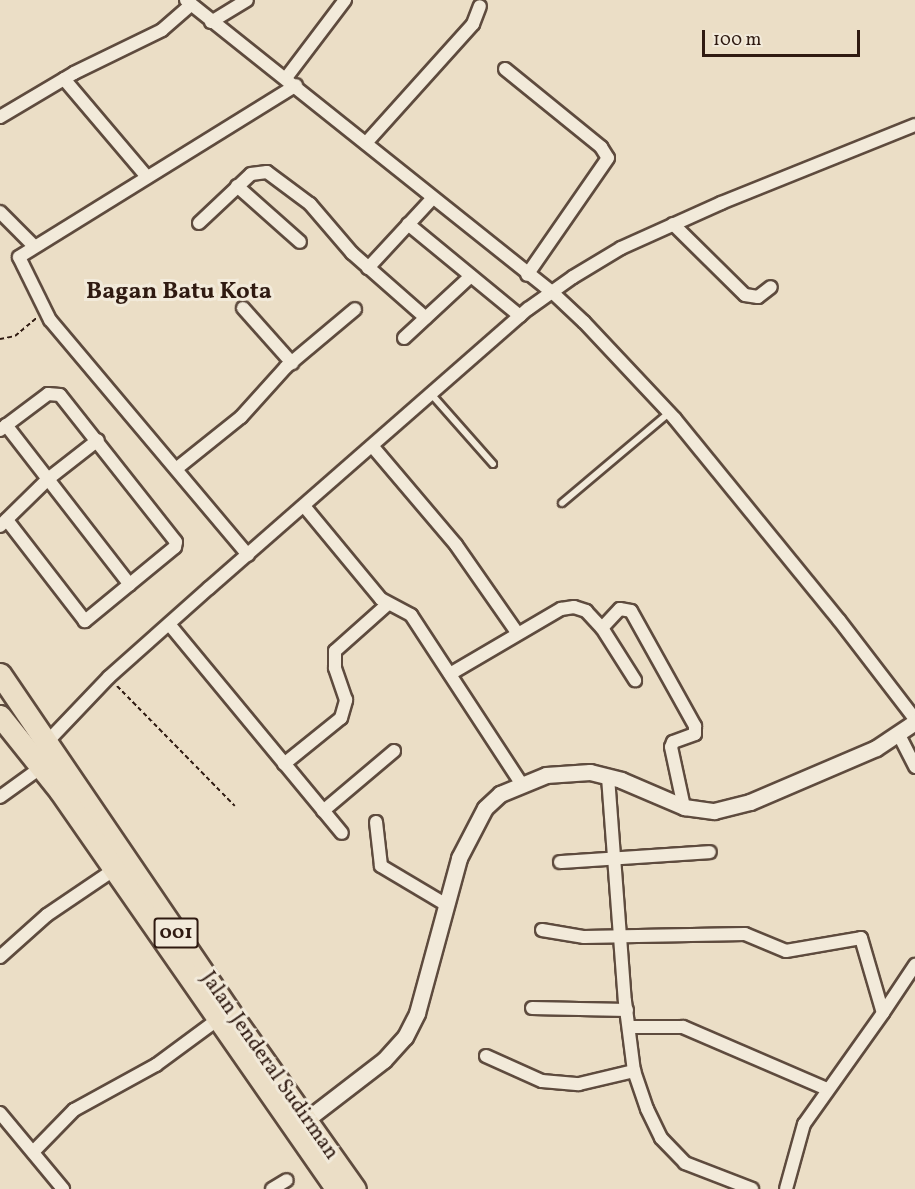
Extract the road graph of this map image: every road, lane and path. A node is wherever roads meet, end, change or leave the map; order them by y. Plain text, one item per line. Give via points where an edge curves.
1 (247, 0) edge
2 (345, 0) edge
3 (188, 2) edge
4 (480, 6) dead end
5 (212, 22) junction
6 (505, 69) dead end
7 (64, 79) junction
8 (291, 81) junction
9 (0, 117) edge
10 (915, 125) edge
11 (366, 144) junction
12 (147, 177) junction
13 (237, 186) junction
14 (432, 199) junction
15 (0, 212) edge
16 (199, 223) dead end
17 (408, 224) junction
18 (673, 224) junction
19 (300, 242) dead end
20 (34, 246) junction
21 (368, 268) junction
22 (528, 275) junction
23 (471, 276) junction
24 (771, 287) dead end
25 (552, 292) junction
26 (243, 308) dead end
27 (355, 309) dead end
28 (44, 312) junction
29 (520, 316) junction
30 (426, 318) junction
31 (404, 338) dead end
32 (0, 339) edge
33 (292, 363) junction
34 (432, 395) junction
35 (669, 413) junction
36 (3, 428) edge
37 (98, 440) junction
38 (373, 447) junction
39 (493, 464) dead end
40 (176, 469) junction
41 (48, 479) junction
42 (562, 503) dead end
43 (304, 506) junction
44 (3, 523) edge
45 (248, 555) junction
46 (130, 585) junction
47 (388, 604) junction
48 (169, 624) junction
49 (602, 628) junction
50 (518, 634) junction
51 (0, 674) edge
52 (450, 674) junction
53 (109, 677) junction
54 (635, 680) dead end
55 (0, 716) edge
56 (915, 721) edge
57 (899, 735) junction
58 (48, 741) junction
59 (394, 751) dead end
60 (284, 764) junction
61 (915, 767) edge
62 (40, 768) junction
63 (608, 777) junction
64 (521, 783) junction
65 (67, 786) junction
66 (0, 797) edge
67 (235, 806) dead end
68 (684, 807) junction
69 (323, 811) junction
70 (376, 822) dead end
71 (342, 833) dead end
72 (710, 852) dead end
73 (613, 858) junction
74 (560, 862) dead end
75 (115, 869) junction
76 (445, 904) junction
77 (542, 930) dead end
78 (620, 936) junction
79 (0, 957) edge
80 (915, 965) edge
81 (532, 1008) dead end
82 (627, 1010) junction
83 (882, 1013) junction
84 (217, 1020) junction
85 (629, 1027) junction
86 (486, 1056) dead end
87 (634, 1071) junction
88 (827, 1089) junction
89 (0, 1113) edge
90 (306, 1120) junction
91 (33, 1152) junction
92 (287, 1180) dead end
93 (332, 1187) edge
94 (63, 1189) edge
95 (272, 1189) edge
96 (355, 1189) edge
97 (752, 1189) edge
98 (786, 1189) edge

1 - 5 street
2 - 8 street
3 - 5 street
3 - 7 street via 162,30
4 - 11 street via 473,24
5 - 8 street
6 - 22 street via 601,147 608,158
7 - 9 street
7 - 12 street
8 - 11 street
8 - 12 street
10 - 18 street
11 - 14 street
12 - 20 street
13 - 16 street
13 - 19 street
13 - 21 street via 250,174 267,172 310,204
14 - 17 street
14 - 22 street
15 - 20 street
17 - 21 street
17 - 23 street
18 - 24 street via 745,295 758,297
18 - 25 street via 621,248
20 - 28 street via 19,257
21 - 30 street
22 - 25 street
23 - 29 street
23 - 30 street
25 - 29 street
25 - 35 street
26 - 33 street
27 - 33 street
28 - 32 path via 15,336
28 - 40 street
29 - 34 street
30 - 31 street
33 - 40 street via 241,417
34 - 38 street
34 - 39 lane
35 - 42 lane
35 - 56 street via 839,620
36 - 37 street via 54,393
36 - 41 street
37 - 41 street
37 - 46 street via 176,542
38 - 43 street
38 - 50 street via 456,545
40 - 45 street
41 - 44 street
41 - 46 street
43 - 45 street
43 - 47 street
44 - 46 street via 80,620 89,619
45 - 48 street
47 - 52 street via 407,610
47 - 60 street via 335,651 335,668 346,700 341,718
48 - 53 street
48 - 60 street
49 - 50 street via 586,611 574,607 561,609
49 - 54 street
49 - 68 street via 620,609 631,611 695,726 695,734 673,742 671,747
50 - 52 street
51 - 58 highway, Jalan Jenderal Sudirman / 001
52 - 64 street
53 - 58 street
53 - 67 path
55 - 62 highway, Jalan Jenderal Sudirman / 001
56 - 57 street
57 - 61 street
57 - 68 street via 750,802 714,811
58 - 65 highway, Jalan Jenderal Sudirman / 001
59 - 69 street
60 - 69 street
62 - 65 highway, Jalan Jenderal Sudirman / 001
62 - 66 street
63 - 64 street via 571,771
63 - 68 street
63 - 73 street
64 - 76 street via 485,808 459,858
65 - 75 highway, Jalan Jenderal Sudirman / 001
65 - 90 highway, Jalan Jenderal Sudirman / 001
69 - 71 street
70 - 76 street via 381,866
72 - 73 street
73 - 74 street
73 - 78 street
75 - 79 street via 47,915
75 - 84 highway, Jalan Jenderal Sudirman / 001
76 - 90 street via 417,1013 405,1037 384,1060
77 - 78 street via 584,938
78 - 82 street
78 - 83 street via 745,934 786,951 861,938
80 - 83 street
81 - 82 street
82 - 85 street
83 - 88 street
84 - 91 street via 156,1065 74,1110
84 - 93 highway, Jalan Jenderal Sudirman / 001
85 - 87 street
85 - 88 street via 683,1027
86 - 87 street via 542,1082 579,1084
87 - 97 street via 661,1138 685,1163
88 - 98 street via 804,1124
89 - 91 street
90 - 96 highway, Jalan Jenderal Sudirman / 001
91 - 94 street
92 - 95 street

